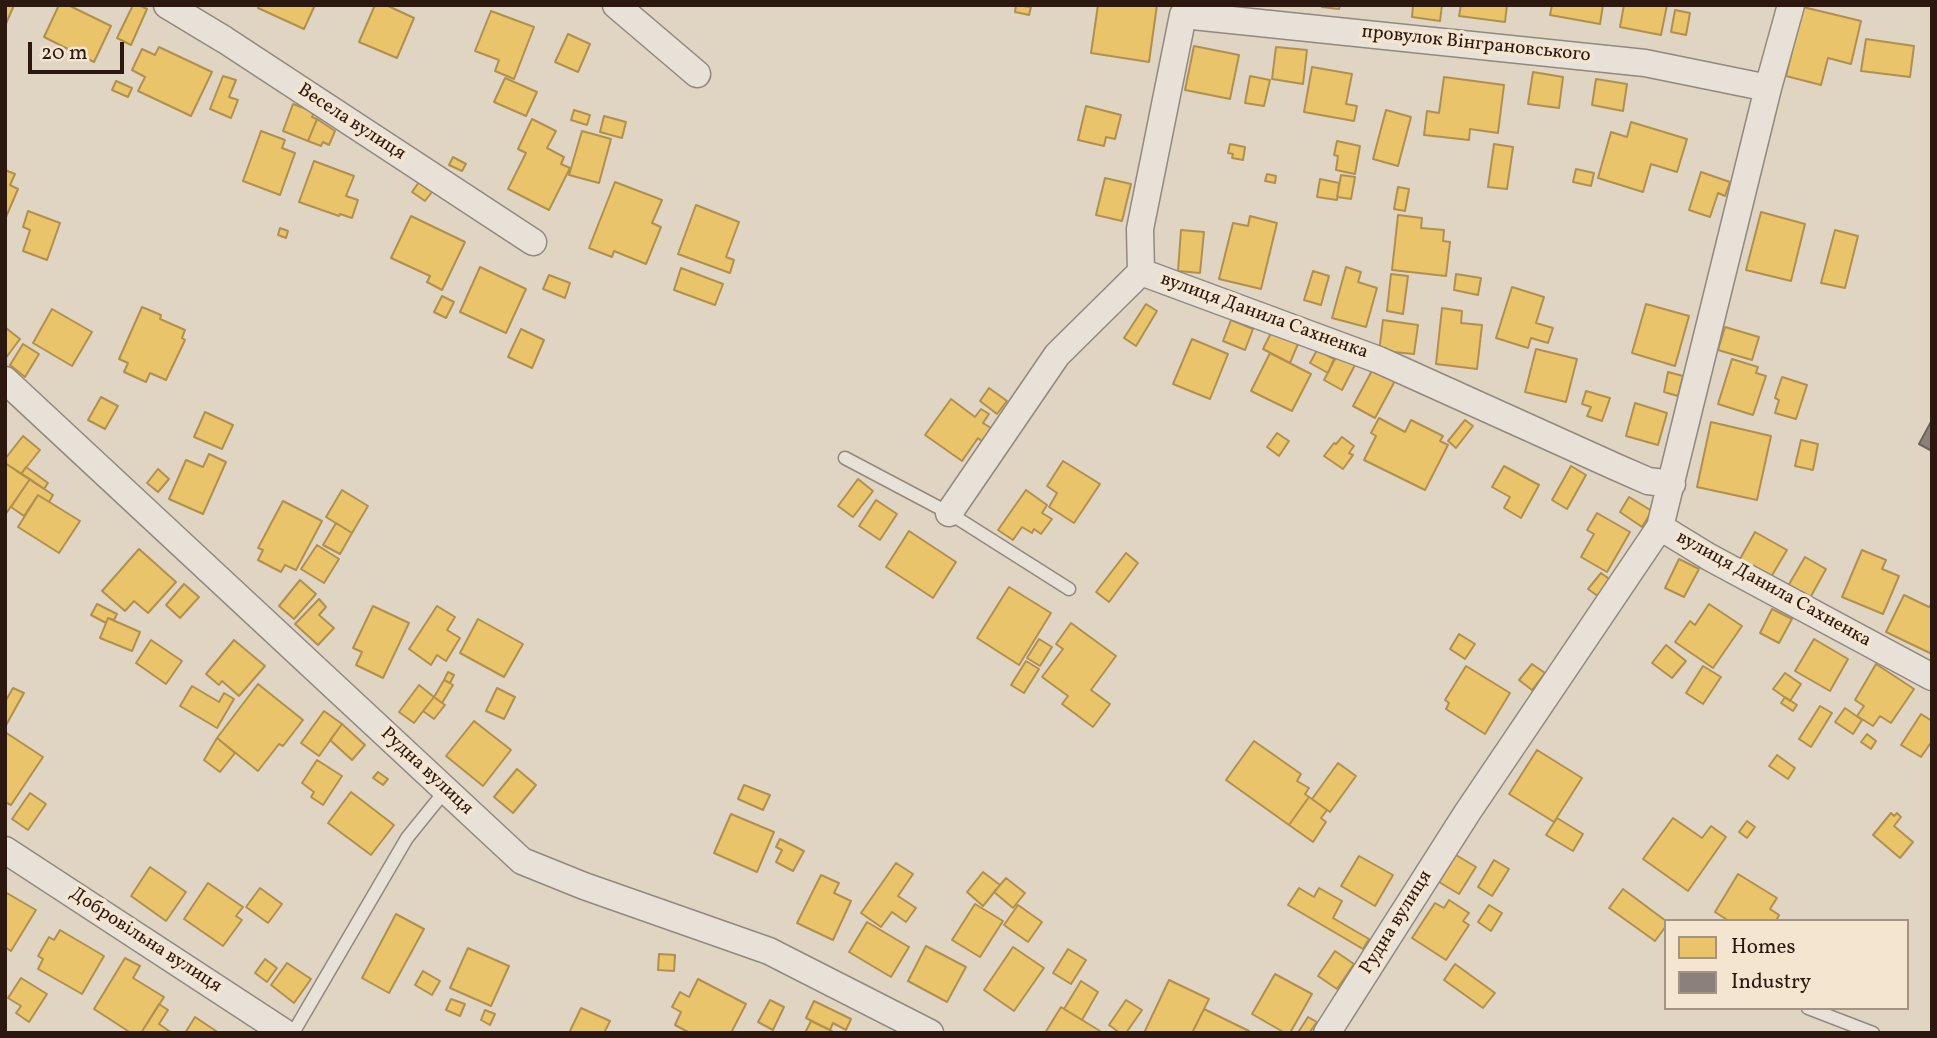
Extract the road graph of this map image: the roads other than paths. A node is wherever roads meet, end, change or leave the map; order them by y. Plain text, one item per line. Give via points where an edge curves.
1 (167, 5) edge
2 (616, 5) edge
3 (1791, 5) edge
4 (1184, 10) edge
5 (697, 74) dead end
6 (1768, 88) junction
7 (533, 242) dead end
8 (1141, 272) junction
9 (5, 380) edge
10 (845, 458) dead end
11 (1672, 484) junction
12 (949, 513) junction
13 (1660, 527) junction
14 (1069, 589) dead end
15 (1932, 677) edge
16 (445, 790) junction
17 (1467, 813) joint
18 (5, 850) edge
19 (1813, 1010) edge
20 (285, 1033) edge
21 (293, 1033) edge
22 (930, 1033) edge
23 (1327, 1033) edge
24 (1873, 1033) edge

1 - 7 street, Весела вулиця
2 - 5 street
3 - 6 street
4 - 6 street, провулок Вінграновського via 1645,63
4 - 8 street, провулок Вінграновського via 1140,229
6 - 11 street
8 - 11 street, вулиця Данила Сахненка via 1379,360 1648,481
8 - 12 street, вулиця Данила Сахненка via 1057,355
9 - 16 street, Рудна вулиця
10 - 12 lane
11 - 13 street
12 - 14 lane
13 - 15 street, вулиця Данила Сахненка
13 - 17 street, вулиця Данила Сахненка
16 - 21 lane via 407,838
16 - 22 street, Рудна вулиця via 522,861 769,951
17 - 23 street, Рудна вулиця
18 - 20 street, Добровільна вулиця
19 - 24 lane

